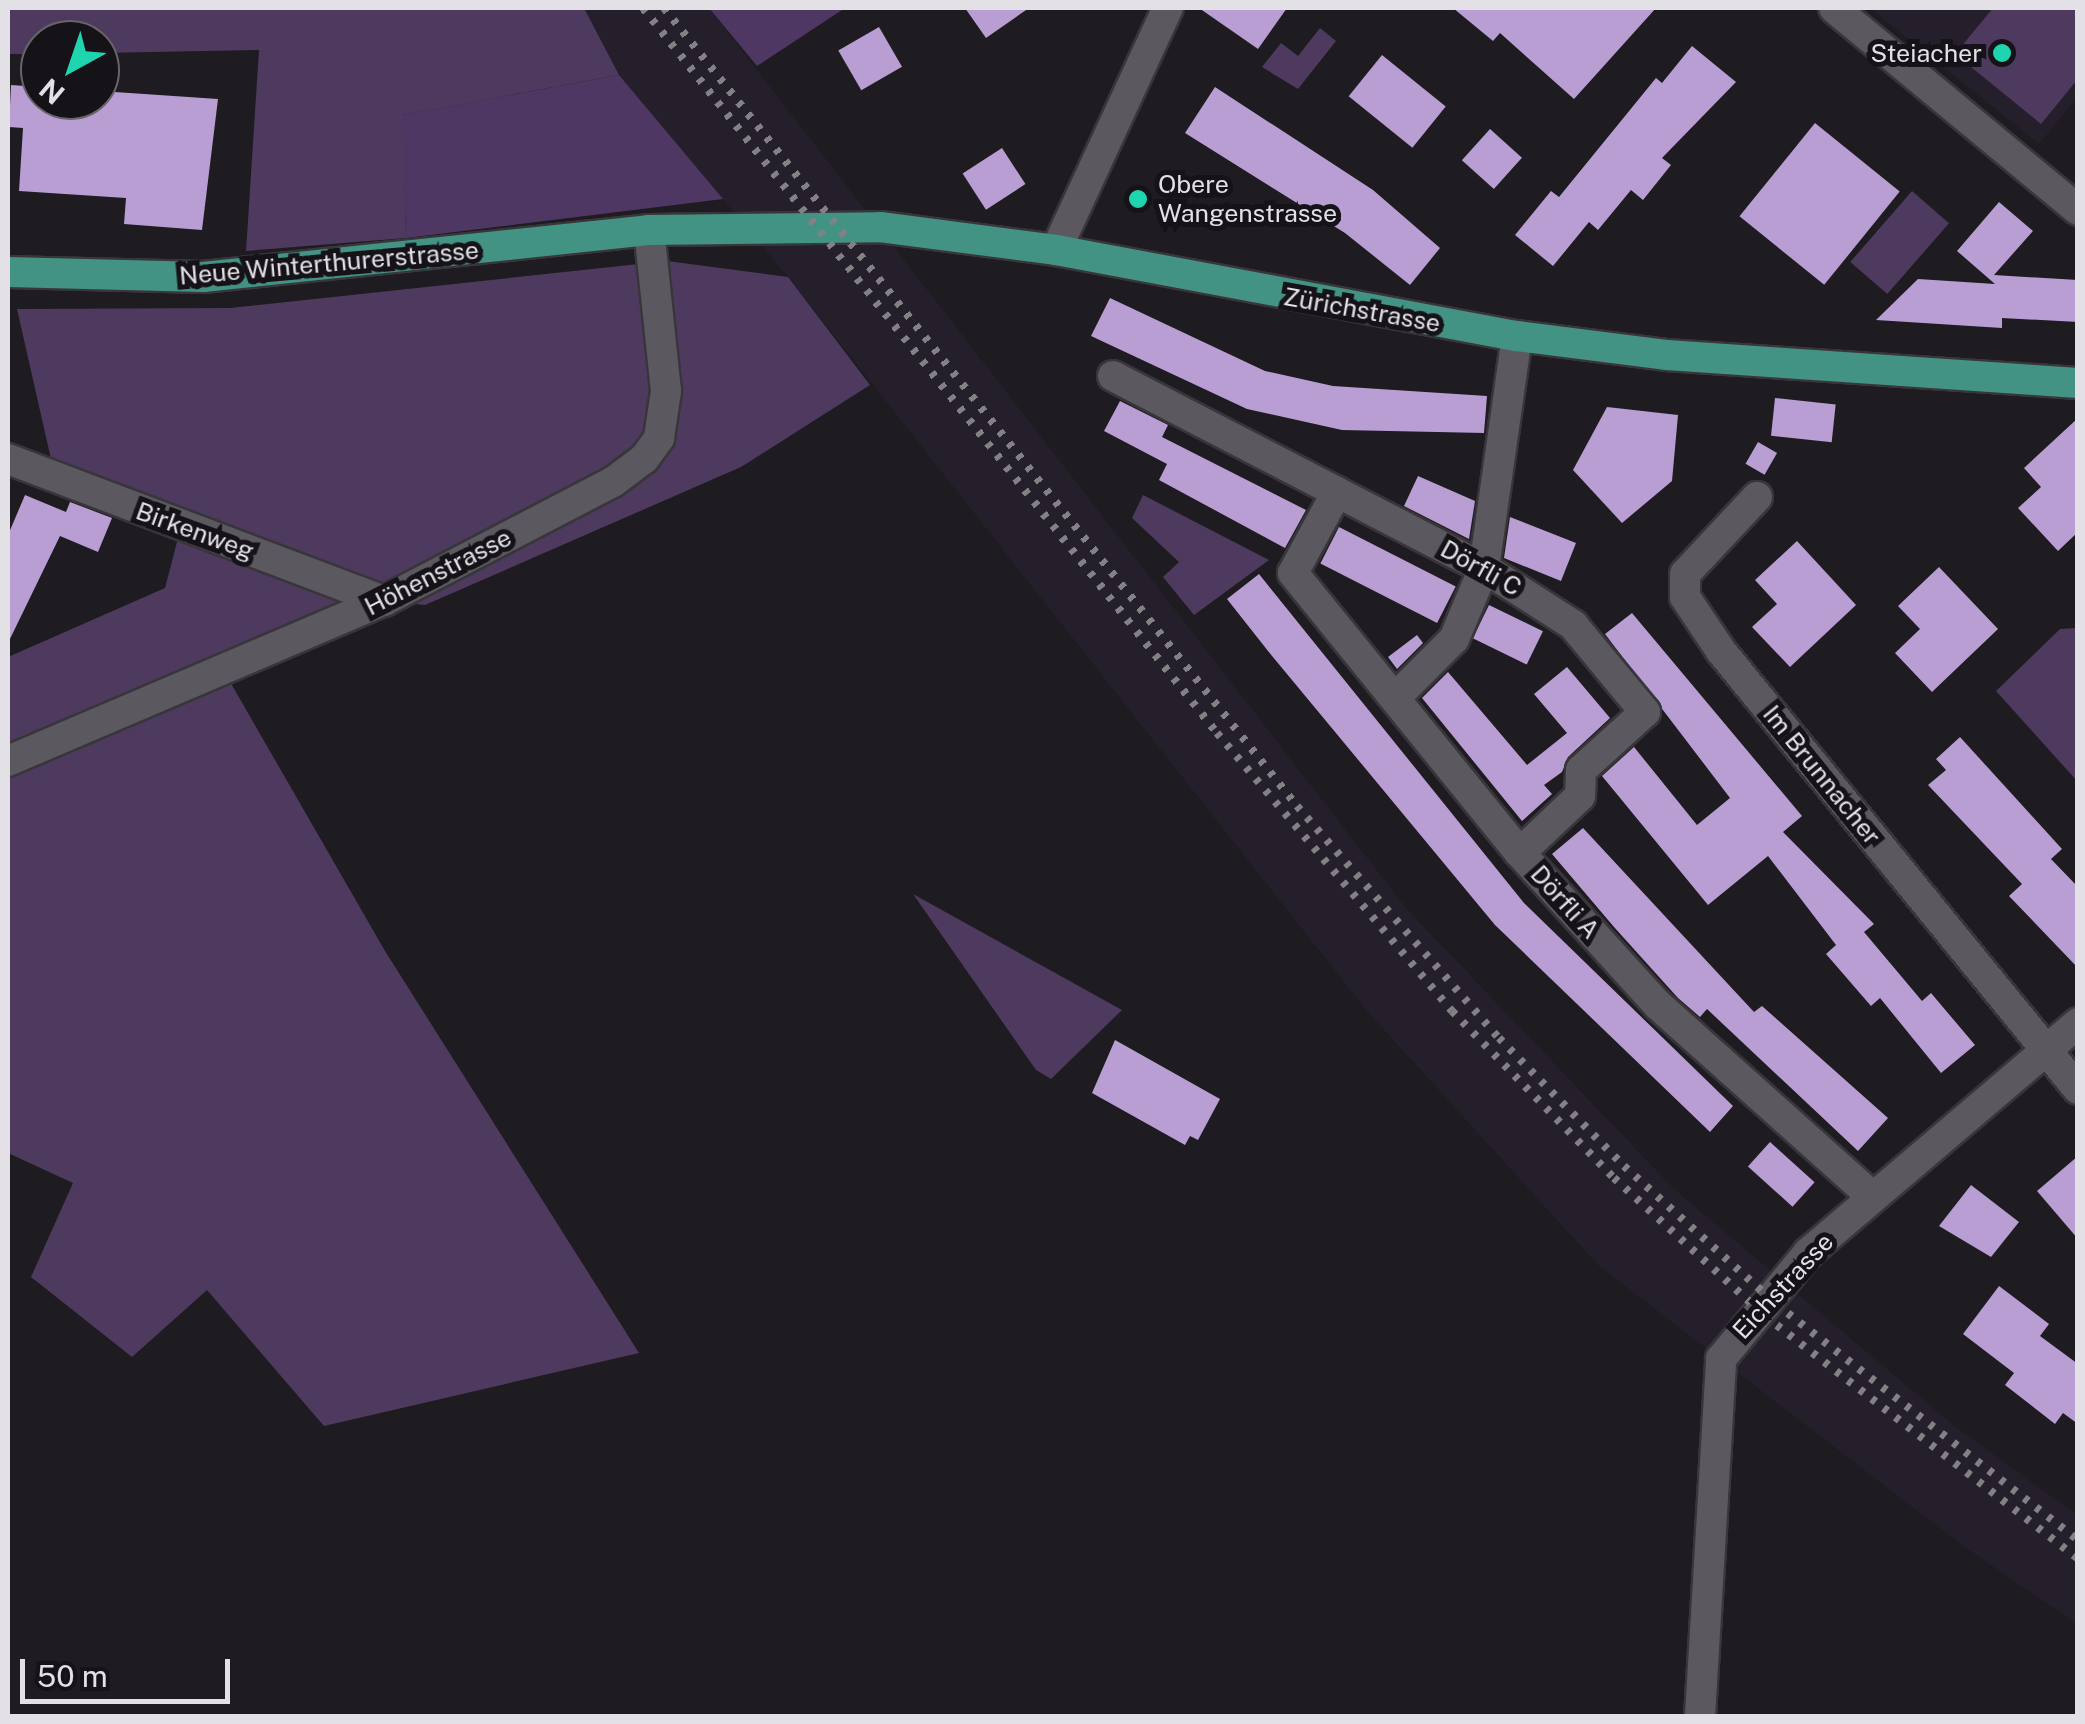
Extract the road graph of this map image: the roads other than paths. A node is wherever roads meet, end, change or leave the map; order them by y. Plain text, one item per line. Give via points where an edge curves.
1 (1168, 8) edge
2 (1834, 8) edge
3 (2078, 210) edge
4 (649, 230) junction
5 (1056, 250) junction
6 (8, 272) edge
7 (1517, 336) junction
8 (1112, 376) dead end
9 (2078, 382) edge
10 (8, 459) edge
11 (1337, 492) junction
12 (1757, 497) dead end
13 (1484, 568) junction
14 (384, 601) junction
15 (1396, 697) junction
16 (8, 761) edge
17 (1520, 853) junction
18 (2078, 1022) edge
19 (2045, 1049) junction
20 (2078, 1089) edge
21 (1873, 1197) junction
22 (1700, 1716) edge

1 - 5 street
2 - 3 street
4 - 5 main road, Zürichstrasse via 880,227
4 - 6 main road, Neue Winterthurerstrasse via 202,277
4 - 14 street, Höhenstrasse via 666,391 659,438 613,482
5 - 7 main road, Zürichstrasse
7 - 9 main road, Zürichstrasse via 1667,355
7 - 13 street
8 - 11 street, Dörfli C
10 - 14 street, Birkenweg
11 - 13 street, Dörfli C
11 - 15 street, Dörfli A via 1293,572
12 - 19 street, Im Brunnacher via 1686,574 1685,597 1721,651
13 - 15 street via 1454,640
13 - 17 street, Dörfli C via 1573,625 1645,712 1582,770 1580,796
14 - 16 street, Höhenstrasse
15 - 17 street, Dörfli A
17 - 21 street, Dörfli A via 1658,1006
18 - 19 street, Eichstrasse
19 - 20 street, Im Brunnacher
19 - 21 street, Eichstrasse
21 - 22 street, Eichstrasse via 1808,1253 1720,1359

